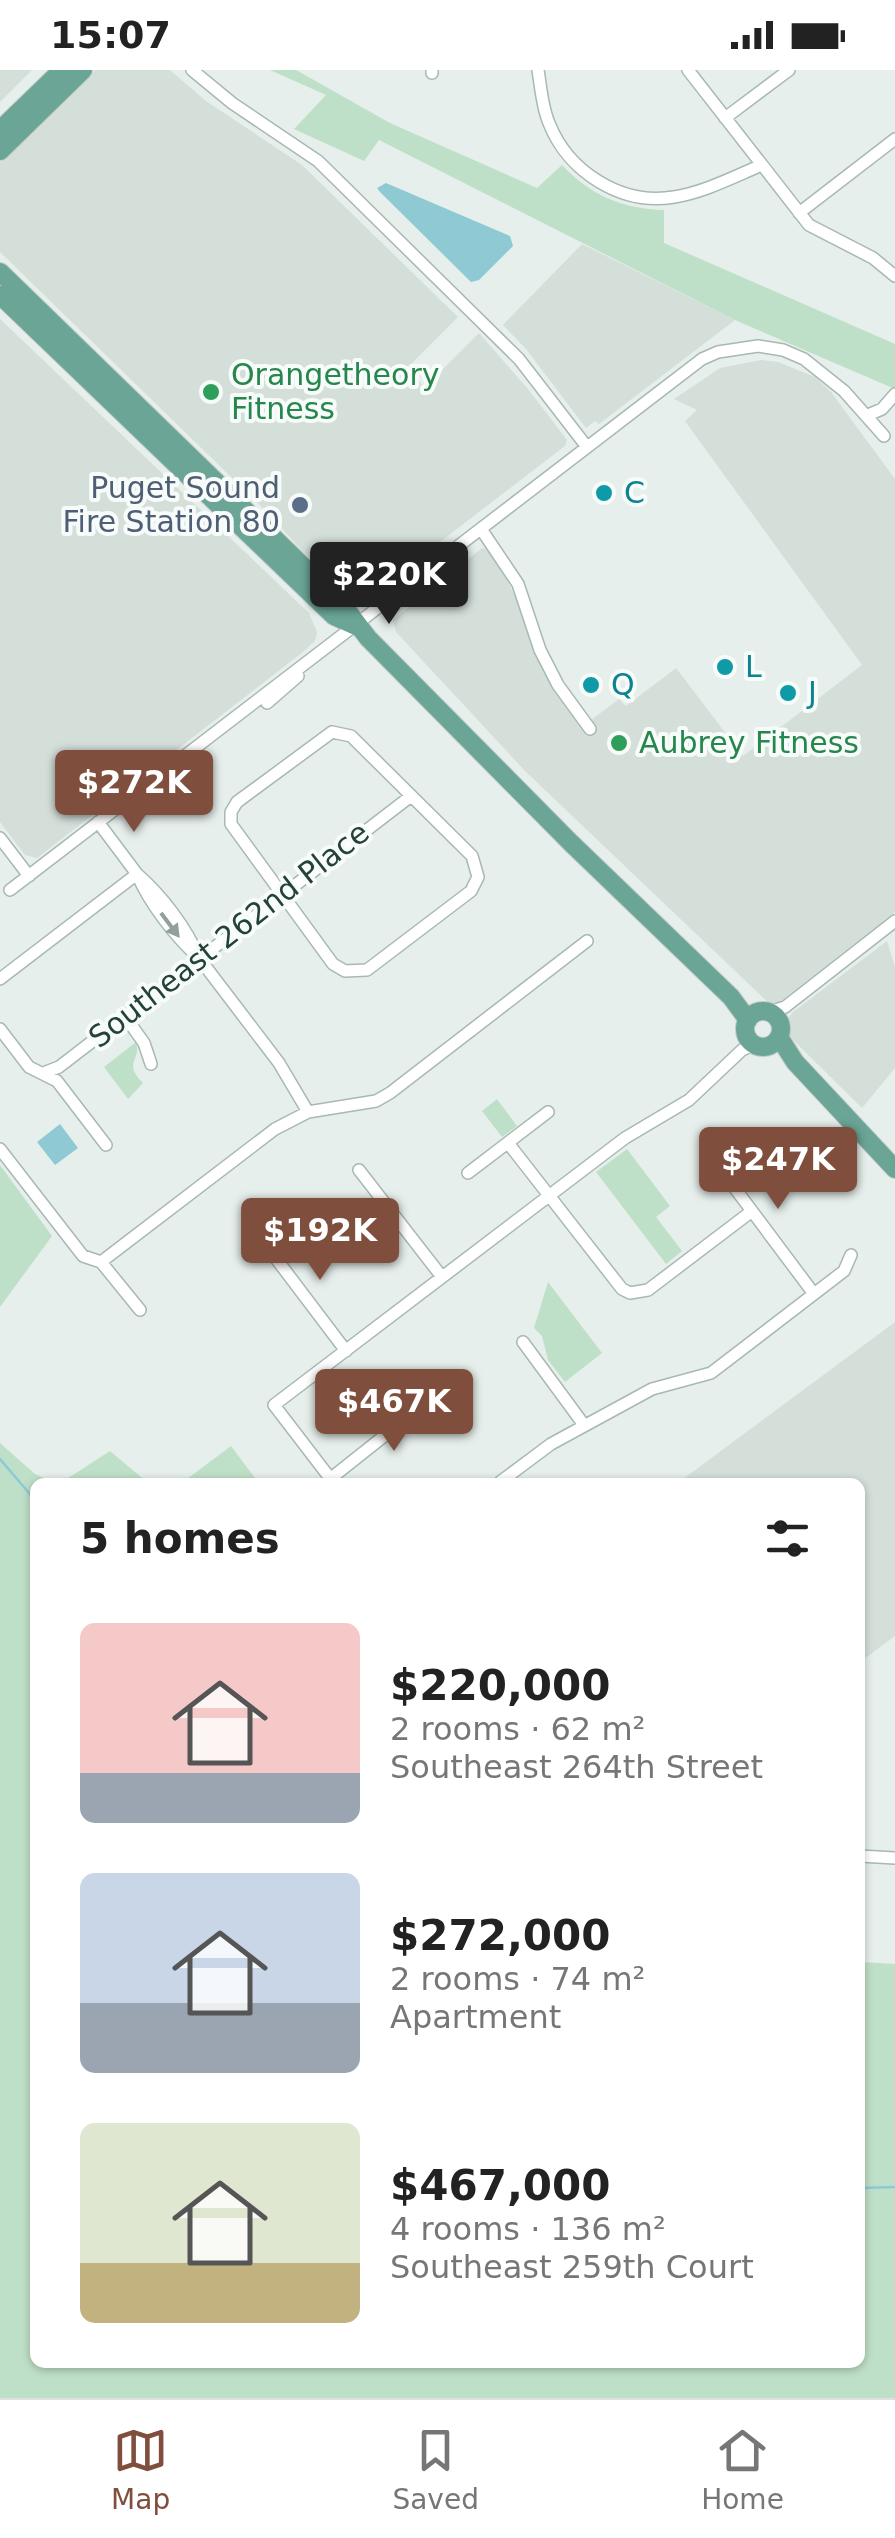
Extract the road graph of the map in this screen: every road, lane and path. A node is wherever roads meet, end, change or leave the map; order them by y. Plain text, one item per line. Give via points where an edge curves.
1 (62, 70) edge
2 (83, 70) edge
3 (192, 70) edge
4 (538, 70) edge
5 (688, 70) edge
6 (789, 70) edge
7 (725, 118) junction
8 (0, 130) edge
9 (895, 139) edge
10 (0, 150) edge
11 (762, 165) junction
12 (799, 214) junction
13 (0, 272) edge
14 (895, 276) edge
15 (0, 295) edge
16 (895, 394) edge
17 (868, 414) junction
18 (148, 434) junction
19 (884, 436) dead end
20 (587, 448) junction
21 (201, 466) junction
22 (481, 530) junction
23 (356, 626) junction
24 (590, 729) dead end
25 (411, 796) junction
26 (98, 822) junction
27 (0, 838) edge
28 (137, 874) junction
29 (29, 876) junction
30 (10, 890) dead end
31 (282, 895) junction
32 (895, 921) edge
33 (587, 940) dead end
34 (199, 958) junction
35 (0, 979) edge
36 (124, 1015) junction
37 (763, 1028) junction
38 (0, 1029) edge
39 (151, 1064) dead end
40 (46, 1072) junction
41 (308, 1112) junction
42 (548, 1112) dead end
43 (508, 1142) junction
44 (106, 1145) dead end
45 (0, 1149) edge
46 (709, 1149) dead end
47 (895, 1169) edge
48 (359, 1170) dead end
49 (468, 1174) dead end
50 (550, 1195) junction
51 (752, 1211) junction
52 (262, 1240) dead end
53 (852, 1254) dead end
54 (101, 1262) junction
55 (442, 1278) junction
56 (814, 1294) junction
57 (140, 1310) dead end
58 (523, 1342) dead end
59 (346, 1350) junction
60 (414, 1396) dead end
61 (584, 1425) junction
62 (329, 1478) edge
63 (335, 1478) edge
64 (505, 1478) edge
65 (865, 1856) edge
66 (895, 1858) edge

1 - 8 main road
2 - 10 main road
3 - 20 street via 318,161 519,359
4 - 11 street via 546,114 563,150 593,178 621,192 674,197
5 - 7 street
6 - 7 street
7 - 11 street
9 - 12 street
11 - 12 street
12 - 14 street
13 - 21 main road
15 - 18 main road
16 - 17 street
17 - 19 street
17 - 20 street via 804,359 772,348 739,347 702,360
18 - 21 main road via 156,433 191,466
18 - 23 main road via 334,616
20 - 22 street
21 - 23 main road via 343,605
22 - 23 street
22 - 24 street via 518,584 558,685
23 - 26 street
23 - 37 main road
25 - 31 street, Southeast 262nd Place
25 - 31 street via 351,736 332,732 237,802 231,812 236,835
25 - 31 street via 472,856 478,877 471,891 367,970 351,972 334,964
26 - 28 street
26 - 29 street
27 - 29 street
28 - 34 street
28 - 35 street
29 - 30 street
31 - 34 street, Southeast 262nd Place
32 - 37 street
33 - 41 street via 390,1093
34 - 36 street, Southeast 262nd Place
34 - 41 street
36 - 39 street
36 - 40 street, Southeast 262nd Place
37 - 47 main road
37 - 50 street via 706,1088
38 - 40 street via 29,1067
40 - 44 street
41 - 54 street via 275,1129
42 - 43 street
43 - 49 street
43 - 50 street
45 - 54 street via 83,1256
46 - 51 street
48 - 55 street
50 - 51 street via 622,1289 633,1293 648,1290
50 - 55 street
51 - 56 street
52 - 59 street
53 - 56 street via 844,1271
54 - 57 street
55 - 59 street
56 - 61 street via 711,1373 652,1389
58 - 61 street
59 - 62 street via 274,1406
60 - 63 street via 403,1420
61 - 64 street
65 - 66 street

